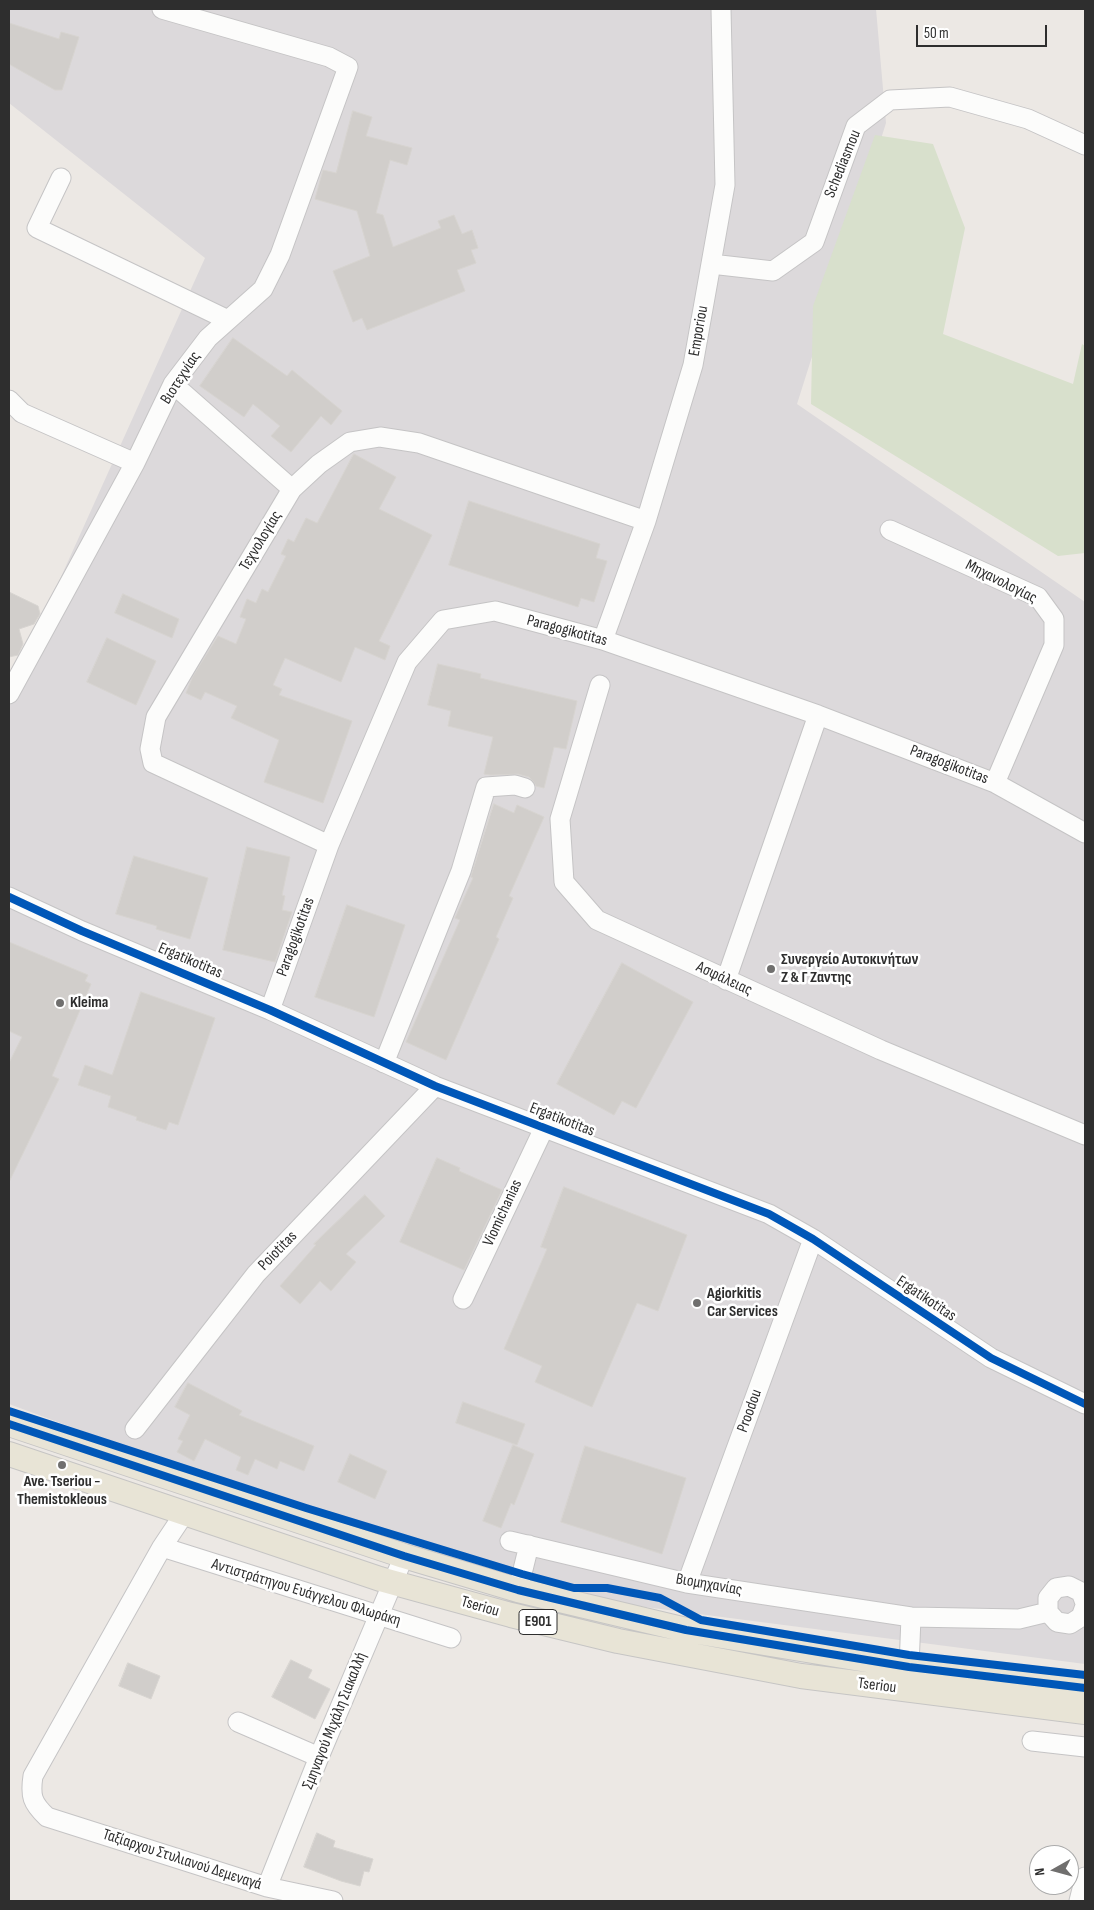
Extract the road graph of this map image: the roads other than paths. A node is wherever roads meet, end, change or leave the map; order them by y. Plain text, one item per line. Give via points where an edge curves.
1 (162, 9) edge
2 (721, 9) edge
3 (1085, 145) edge
4 (61, 178) dead end
5 (711, 264) junction
6 (228, 320) junction
7 (173, 384) junction
8 (9, 400) edge
9 (135, 462) junction
10 (292, 489) junction
11 (646, 521) junction
12 (890, 530) dead end
13 (603, 640) junction
14 (600, 685) dead end
15 (9, 694) edge
16 (818, 715) junction
17 (995, 783) junction
18 (525, 788) dead end
19 (1085, 833) edge
20 (329, 845) junction
21 (9, 897) edge
22 (726, 980) junction
23 (270, 1010) junction
24 (384, 1063) junction
25 (435, 1086) junction
26 (544, 1128) junction
27 (1085, 1135) edge
28 (813, 1239) junction
29 (463, 1299) dead end
30 (1085, 1404) edge
31 (9, 1424) edge
32 (135, 1430) dead end
33 (9, 1454) edge
34 (184, 1514) junction
35 (510, 1541) dead end
36 (529, 1546) junction
37 (162, 1547) junction
38 (404, 1556) junction
39 (394, 1583) junction
40 (687, 1583) junction
41 (518, 1590) junction
42 (1085, 1605) edge
43 (1048, 1612) junction
44 (378, 1615) junction
45 (911, 1617) junction
46 (451, 1638) dead end
47 (909, 1667) junction
48 (1085, 1688) edge
49 (1085, 1712) edge
50 (238, 1722) dead end
51 (1032, 1741) dead end
52 (1085, 1747) edge
53 (319, 1757) junction
54 (1085, 1877) edge
55 (267, 1888) junction
56 (333, 1901) edge
57 (1079, 1901) edge

1 - 6 street, Βιοτεχνίας via 329,57 348,67 272,272 263,289
2 - 5 street, Emporiou via 725,185
3 - 5 street, Schediasmou via 1028,120 950,97 890,100 856,126 814,242 773,271
4 - 6 street via 37,228
5 - 11 street, Emporiou via 693,365
6 - 7 street, Βιοτεχνίας via 208,338
7 - 9 street, Βιοτεχνίας
7 - 10 street
8 - 9 street via 22,413
9 - 15 street, Βιοτεχνίας
10 - 11 street, Τεχνολογίας via 318,464 350,442 380,438 419,443
10 - 20 street, Τεχνολογίας via 156,717 150,749 153,764
11 - 13 street, Emporiou
12 - 17 street, Μηχανολογίας via 1038,597 1054,619 1054,645
13 - 16 street, Paragogikotitas
13 - 20 street, Paragogikotitas via 495,611 443,620 407,662
14 - 22 street, Ασφάλειας via 560,819 564,882 597,920
16 - 17 street, Paragogikotitas
16 - 22 street
17 - 19 street, Paragogikotitas
18 - 24 street via 514,785 486,788 460,870
20 - 23 street, Paragogikotitas
21 - 23 street, Ergatikotitas
22 - 27 street, Ασφάλειας via 880,1050
23 - 24 street, Ergatikotitas
24 - 25 street, Ergatikotitas
25 - 26 street, Ergatikotitas
25 - 32 street, Poiotitas via 256,1274
26 - 28 street, Ergatikotitas via 769,1214
26 - 29 street, Viomichanias
28 - 30 street, Ergatikotitas via 991,1358
28 - 40 street, Proodou
31 - 38 main road, Tseriou / E901
33 - 34 main road, Tseriou / E901
34 - 37 street
34 - 39 main road, Tseriou / E901
35 - 36 street, Βιομηχανίας
36 - 40 street, Βιομηχανίας
36 - 41 street
37 - 44 street, Αντιστράτηγου Ευάγγελου Φλωράκη
37 - 55 street, Ταξίαρχου Στυλιανού Δεμεναγά via 33,1776 31,1791 35,1806 47,1817
38 - 39 street, Σμηναγού Μιχάλη Σιακαλλή
38 - 41 main road, Tseriou / E901
39 - 44 street, Σμηναγού Μιχάλη Σιακαλλή
39 - 49 main road, Tseriou / E901 via 598,1636 791,1675
40 - 45 street, Βιομηχανίας
41 - 47 main road, Tseriou / E901 via 686,1630
42 - 43 street via 1081,1617 1070,1624 1056,1622
42 - 43 street via 1081,1592 1069,1586 1056,1588 1048,1598
43 - 45 street, Βιομηχανίας via 1019,1618
44 - 46 street, Αντιστράτηγου Ευάγγελου Φλωράκη
44 - 53 street, Σμηναγού Μιχάλη Σιακαλλή
45 - 47 street
47 - 48 main road, Tseriou / E901
50 - 53 street
51 - 52 street
53 - 55 street, Σμηναγού Μιχάλη Σιακαλλή
54 - 57 street
55 - 56 street, Ταξίαρχου Στυλιανού Δεμεναγά

